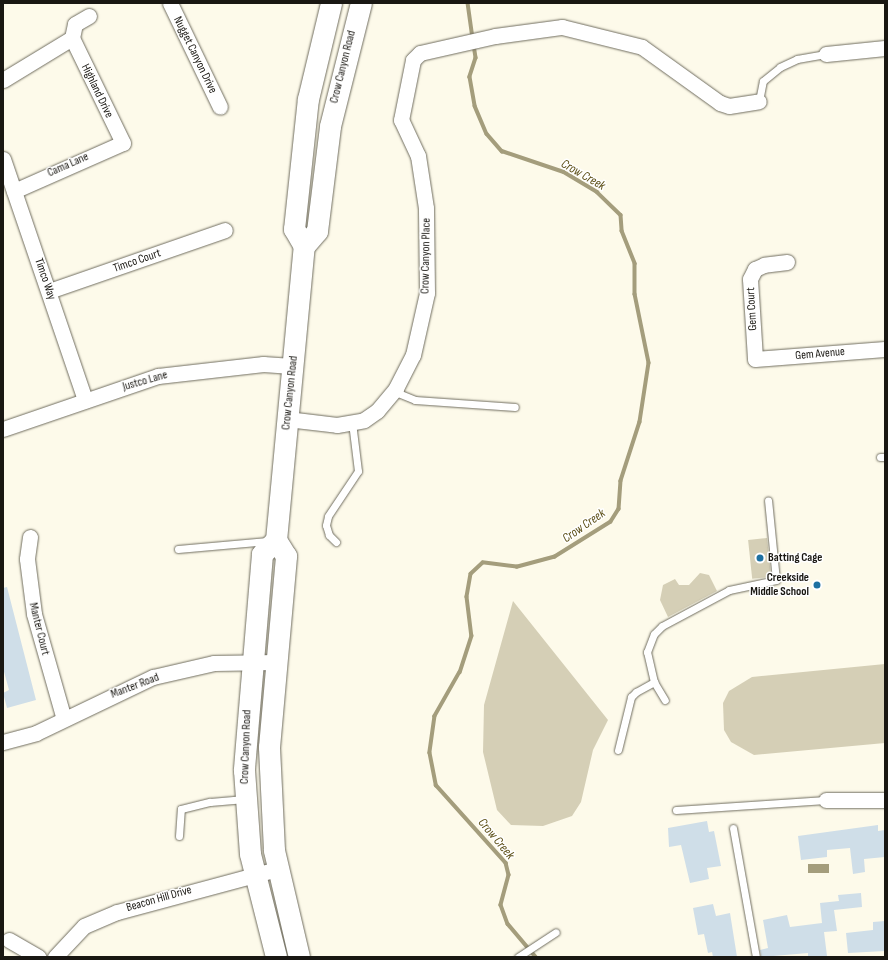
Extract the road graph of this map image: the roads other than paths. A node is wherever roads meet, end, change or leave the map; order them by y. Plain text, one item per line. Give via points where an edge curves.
1 (170, 3) edge
2 (331, 3) edge
3 (361, 3) edge
4 (89, 16) dead end
5 (72, 38) junction
6 (885, 48) edge
7 (826, 54) joint
8 (3, 80) edge
9 (759, 101) joint
10 (220, 107) dead end
11 (123, 143) joint
12 (3, 159) edge
13 (14, 190) junction
14 (225, 230) dead end
15 (304, 246) junction
16 (787, 262) dead end
17 (49, 291) junction
18 (885, 349) edge
19 (755, 360) joint
20 (292, 366) junction
21 (393, 391) junction
22 (85, 400) junction
23 (515, 407) dead end
24 (287, 419) junction
25 (352, 422) junction
26 (3, 429) edge
27 (768, 500) dead end
28 (30, 537) dead end
29 (276, 540) junction
30 (336, 542) dead end
31 (178, 549) dead end
32 (252, 661) junction
33 (276, 662) junction
34 (654, 682) junction
35 (665, 700) dead end
36 (64, 719) junction
37 (3, 742) edge
38 (618, 750) dead end
39 (245, 799) junction
40 (826, 800) joint
41 (885, 800) edge
42 (676, 810) dead end
43 (733, 828) dead end
44 (179, 836) dead end
45 (277, 869) junction
46 (254, 874) junction
47 (556, 932) dead end
48 (9, 940) dead end
49 (38, 957) edge
50 (55, 957) edge
51 (276, 957) edge
52 (299, 957) edge
53 (518, 957) edge
54 (756, 957) edge

1 - 10 street, Nugget Canyon Drive
2 - 15 main road via 314,66 301,153 294,229
3 - 15 main road, Crow Canyon Road via 330,126 317,232
4 - 5 street via 75,24
5 - 8 street
5 - 11 street, Highland Drive
6 - 7 street
7 - 9 lane via 797,59 780,67 764,81
9 - 21 street, Crow Canyon Place via 728,106 720,104 651,52 625,41 555,26 438,46 420,53 413,60 401,120 418,156 425,200 427,293 413,355
11 - 13 street, Cama Lane
12 - 13 street, Timco Way
13 - 17 street, Timco Way
14 - 17 street, Timco Court
15 - 20 main road, Crow Canyon Road
16 - 19 street, Gem Court via 764,265 755,270 750,279
17 - 22 street, Timco Way
18 - 19 street, Gem Avenue
20 - 22 street, Justco Lane via 263,364 173,373
20 - 24 main road, Crow Canyon Road
21 - 23 lane via 415,400
21 - 25 street, Crow Canyon Place via 377,411 364,420
22 - 26 street, Justco Lane
24 - 25 street, Crow Canyon Place via 336,425
24 - 29 main road, Crow Canyon Road
25 - 30 lane via 358,471 328,516 328,535
27 - 34 lane via 776,580 729,590 662,626 654,634 647,652
28 - 36 street, Manter Court via 26,559 34,614
29 - 31 lane
29 - 32 main road, Crow Canyon Road via 262,554
29 - 33 main road, Crow Canyon Road via 286,556
32 - 33 street, Manter Road
32 - 36 street, Manter Road via 214,663 152,677
32 - 39 main road, Crow Canyon Road via 245,736
33 - 45 main road, Crow Canyon Road via 268,773
34 - 35 lane
34 - 38 lane via 631,698
36 - 37 street, Manter Road via 36,733
39 - 44 lane via 210,802 181,809
39 - 46 main road, Crow Canyon Road
40 - 41 street
40 - 42 lane
43 - 54 lane
45 - 46 street, Beacon Hill Drive
45 - 52 main road, Crow Canyon Road
46 - 50 street, Beacon Hill Drive via 117,912 84,926
46 - 51 main road, Crow Canyon Road
47 - 53 lane
48 - 49 street

